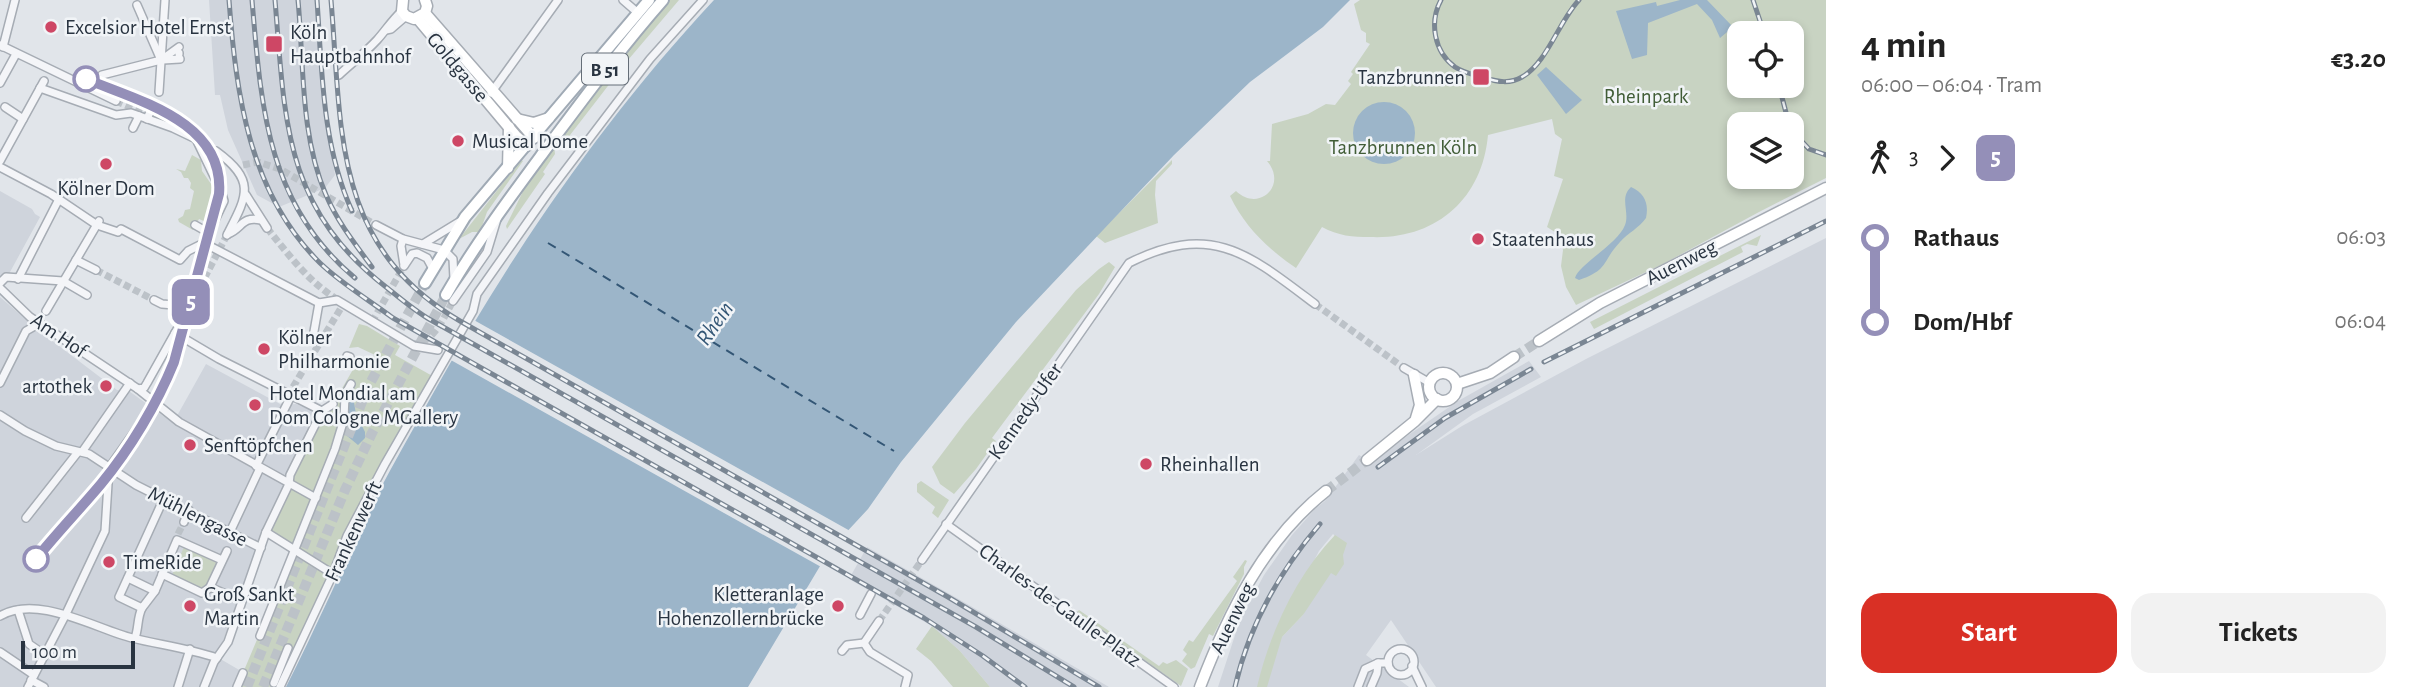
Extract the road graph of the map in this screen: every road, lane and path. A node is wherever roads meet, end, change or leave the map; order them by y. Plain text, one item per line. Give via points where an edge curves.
1 (15, 0) edge
2 (165, 0) edge
3 (558, 0) edge
4 (622, 0) edge
5 (649, 0) edge
6 (663, 0) edge
7 (703, 0) edge
8 (426, 1) edge
9 (136, 5) dead end
10 (404, 9) edge
11 (638, 13) junction
12 (421, 16) junction
13 (1, 46) edge
14 (16, 54) junction
15 (177, 54) dead end
16 (161, 60) junction
17 (102, 75) dead end
18 (339, 75) dead end
19 (0, 83) edge
20 (159, 92) dead end
21 (489, 96) junction
22 (116, 101) tunnel mouth
23 (3, 105) edge
24 (153, 105) dead end
25 (143, 117) junction
26 (551, 118) junction
27 (23, 119) junction
28 (513, 123) junction
29 (133, 128) dead end
30 (532, 144) junction
31 (549, 145) junction
32 (216, 151) tunnel mouth
33 (0, 161) edge
34 (0, 167) edge
35 (508, 168) junction
36 (529, 171) junction
37 (1826, 188) edge
38 (246, 195) junction
39 (59, 199) junction
40 (498, 216) junction
41 (465, 217) junction
42 (261, 220) junction
43 (98, 223) junction
44 (195, 225) dead end
45 (376, 225) tunnel mouth
46 (267, 228) tunnel mouth
47 (209, 233) junction
48 (402, 239) junction
49 (204, 243) junction
50 (423, 244) junction
51 (444, 250) junction
52 (76, 260) junction
53 (433, 269) junction
54 (96, 270) tunnel mouth
55 (18, 279) junction
56 (454, 280) junction
57 (63, 281) junction
58 (425, 282) tunnel mouth
59 (0, 286) edge
60 (0, 295) edge
61 (88, 295) dead end
62 (450, 298) joint
63 (12, 299) junction
64 (154, 300) tunnel mouth
65 (323, 302) junction
66 (1315, 304) tunnel mouth
67 (46, 311) dead end
68 (184, 317) tunnel mouth
69 (202, 322) dead end
70 (40, 323) junction
71 (175, 333) junction
72 (313, 337) dead end
73 (1539, 341) tunnel mouth
74 (438, 349) dead end
75 (1514, 357) tunnel mouth
76 (1404, 368) tunnel mouth
77 (1414, 375) junction
78 (0, 383) edge
79 (130, 383) junction
80 (1430, 383) junction
81 (351, 384) dead end
82 (1457, 384) junction
83 (138, 389) junction
84 (291, 392) junction
85 (1437, 399) junction
86 (155, 403) junction
87 (332, 404) dead end
88 (322, 411) junction
89 (0, 415) edge
90 (1415, 421) junction
91 (80, 452) junction
92 (1367, 460) tunnel mouth
93 (258, 467) junction
94 (109, 468) junction
95 (289, 484) junction
96 (1326, 491) tunnel mouth
97 (164, 498) junction
98 (316, 498) junction
99 (189, 510) junction
100 (26, 518) dead end
101 (184, 522) tunnel mouth
102 (946, 524) junction
103 (266, 532) junction
104 (233, 533) junction
105 (261, 548) junction
106 (295, 550) junction
107 (222, 559) junction
108 (922, 560) tunnel mouth
109 (162, 574) junction
110 (333, 574) junction
111 (129, 576) junction
112 (211, 587) junction
113 (155, 590) junction
114 (871, 594) dead end
115 (228, 595) dead end
116 (142, 608) junction
117 (18, 610) junction
118 (860, 615) dead end
119 (0, 616) edge
120 (65, 616) junction
121 (878, 621) tunnel mouth
122 (260, 636) dead end
123 (135, 638) junction
124 (864, 643) junction
125 (288, 648) dead end
126 (190, 649) junction
127 (842, 651) dead end
128 (0, 652) edge
129 (45, 655) junction
130 (217, 658) junction
131 (1378, 663) junction
132 (1388, 663) junction
133 (1412, 666) junction
134 (243, 673) dead end
135 (1404, 674) junction
136 (31, 681) edge
137 (277, 685) edge
138 (44, 687) edge
139 (178, 687) edge
140 (204, 687) edge
141 (237, 687) edge
142 (905, 687) edge
143 (1174, 687) edge
144 (1200, 687) edge
145 (1359, 687) edge
146 (1371, 687) edge

1 - 13 street
2 - 16 street
3 - 21 street
4 - 11 street
5 - 11 main road, B 51
6 - 31 main road, B 51
7 - 110 street, Frankenwerft via 650,59 477,294 473,311 347,536
8 - 12 street
9 - 16 street
10 - 12 street
10 - 18 street
11 - 26 main road, B 51
12 - 21 street, Goldgasse
13 - 14 street
14 - 19 street
14 - 22 street
15 - 16 street
16 - 17 street
16 - 20 street
21 - 28 street, Goldgasse
23 - 27 street
24 - 25 street
25 - 27 street via 117,115 42,85
25 - 29 street
25 - 47 street via 196,139 222,191 223,201
26 - 28 street
26 - 30 main road, B 51
27 - 33 street
28 - 30 street, Goldgasse
28 - 35 street
30 - 31 main road
30 - 35 main road, B 51
30 - 36 main road
31 - 36 main road, B 51
32 - 38 street via 239,167
34 - 39 street
35 - 41 main road, B 51
36 - 40 main road, B 51
37 - 73 street, Auenweg via 1600,303
38 - 42 street
38 - 42 street via 227,234 249,219
39 - 43 street
39 - 55 street
40 - 56 main road, B 51
40 - 62 street via 490,247
41 - 50 street
41 - 51 main road, B 51
42 - 46 street
43 - 49 street via 118,232 121,229 180,260
43 - 52 street
44 - 47 street
45 - 48 street
47 - 49 street
48 - 50 street
48 - 53 street via 404,266 417,253 427,258
49 - 65 street
50 - 51 street
51 - 53 main road, B 51
51 - 56 street via 453,259
52 - 54 street
52 - 57 street
53 - 58 main road, B 51
55 - 57 street
55 - 59 street via 6,277
56 - 62 main road, B 51
57 - 61 street
57 - 67 street
59 - 63 street, Am Hof
60 - 63 street
63 - 70 street, Am Hof
64 - 69 street via 174,305
65 - 72 street
65 - 74 street via 337,300 414,346
66 - 102 street, Kennedy-Ufer via 1258,261 1218,246 1169,246 1129,263
68 - 71 street
70 - 78 street via 26,331
70 - 79 street, Am Hof
71 - 83 street via 144,388
71 - 84 street
75 - 82 street via 1490,373
76 - 77 street
77 - 80 street
77 - 90 street via 1420,405
79 - 83 street, Am Hof
79 - 91 street
80 - 82 street via 1444,373
80 - 85 street via 1430,392
81 - 98 street, Frankenwerft via 335,449
82 - 85 street via 1450,399
83 - 86 street, Am Hof
84 - 88 street
84 - 93 street
85 - 90 street
86 - 93 street, Am Hof
86 - 94 street
87 - 88 street
88 - 95 street
89 - 91 street, Mühlengasse via 51,444
90 - 92 street
91 - 94 street, Mühlengasse
91 - 100 street
93 - 95 street, Am Hof
93 - 104 street
94 - 97 street, Mühlengasse
94 - 120 street via 105,531
95 - 98 street, Am Hof
95 - 103 street
96 - 144 street, Auenweg via 1285,529 1262,560 1241,594
97 - 99 street, Mühlengasse
97 - 111 street
98 - 106 street, Frankenwerft
99 - 101 street
99 - 104 street, Mühlengasse
102 - 108 street, Kennedy-Ufer
102 - 143 street, Charles-de-Gaulle-Platz
103 - 105 street
103 - 106 street
104 - 105 street, Mühlengasse
104 - 107 street
105 - 130 street via 228,642
106 - 110 street
106 - 122 street, Frankenwerft
107 - 109 street via 177,537
107 - 112 street
109 - 112 street via 202,593
109 - 113 street
110 - 137 street, Frankenwerft
111 - 113 street
111 - 116 street via 119,597
112 - 115 street
113 - 116 street
114 - 118 street
116 - 123 street
117 - 119 street
117 - 120 street
117 - 129 street via 29,644
120 - 123 street
120 - 129 street
121 - 124 street
123 - 126 street
124 - 127 street via 847,645
124 - 142 street via 870,652 908,675
125 - 137 street
126 - 130 street
126 - 139 street
128 - 136 street
129 - 136 street
130 - 140 street
131 - 132 street
131 - 145 street via 1365,669
131 - 146 street
132 - 133 street via 1391,654 1403,650 1411,654
132 - 135 street via 1393,673
133 - 135 street
133 - 135 street via 1422,687
134 - 141 street
136 - 138 street

